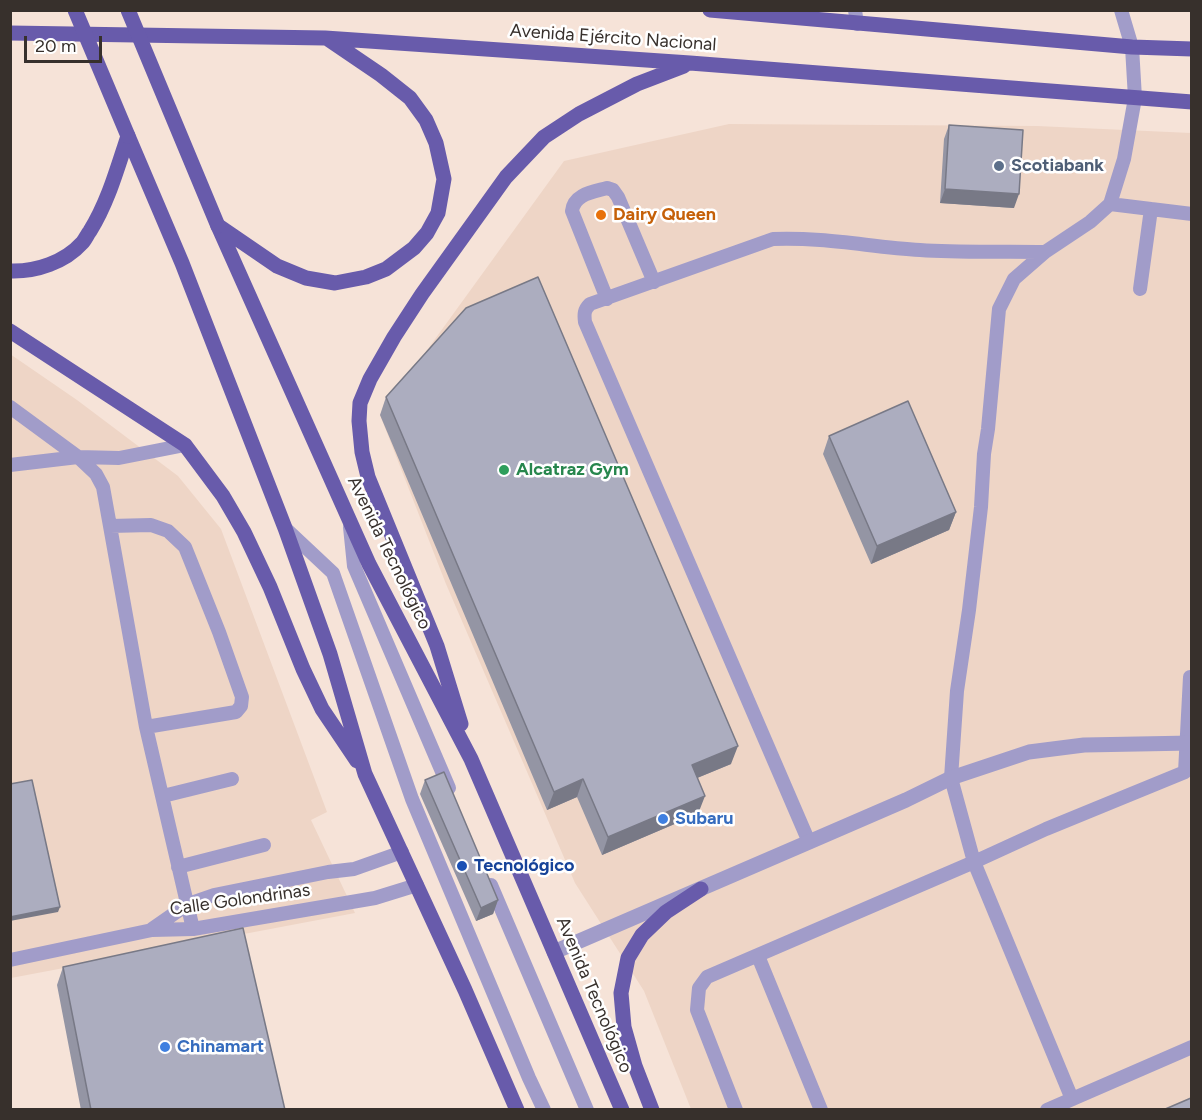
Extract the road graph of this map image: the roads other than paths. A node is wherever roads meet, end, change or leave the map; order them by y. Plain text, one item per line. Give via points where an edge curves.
1 (75, 10) edge
2 (128, 10) edge
3 (710, 10) edge
4 (1121, 10) edge
5 (856, 17) edge
6 (10, 33) edge
7 (30, 33) junction
8 (325, 38) junction
9 (10, 45) edge
10 (1132, 46) junction
11 (1191, 49) edge
12 (690, 63) junction
13 (1135, 98) junction
14 (1191, 102) edge
15 (128, 136) junction
16 (1110, 204) junction
17 (1151, 209) junction
18 (1191, 214) edge
19 (218, 226) junction
20 (1045, 252) junction
21 (10, 271) edge
22 (654, 282) junction
23 (1140, 289) dead end
24 (607, 298) junction
25 (10, 331) edge
26 (10, 407) edge
27 (185, 445) junction
28 (78, 457) junction
29 (10, 465) edge
30 (349, 519) junction
31 (110, 526) junction
32 (285, 528) junction
33 (1190, 677) dead end
34 (146, 727) junction
35 (1189, 743) edge
36 (471, 759) junction
37 (365, 774) junction
38 (951, 778) junction
39 (232, 779) dead end
40 (163, 796) junction
41 (455, 802) edge
42 (809, 842) junction
43 (264, 845) dead end
44 (402, 852) junction
45 (974, 862) junction
46 (178, 867) junction
47 (488, 877) edge
48 (417, 885) junction
49 (701, 889) junction
50 (188, 904) junction
51 (194, 929) junction
52 (152, 930) junction
53 (554, 952) junction
54 (758, 956) junction
55 (10, 960) edge
56 (1191, 1047) edge
57 (1072, 1099) junction
58 (517, 1110) edge
59 (544, 1110) edge
60 (587, 1110) edge
61 (622, 1110) edge
62 (652, 1110) edge
63 (736, 1110) edge
64 (821, 1110) edge
65 (1047, 1110) edge

1 - 15 main road, bridge
2 - 19 main road, Avenida Tecnológico, bridge
3 - 5 main road, Avenida Ejército Nacional
4 - 10 lane
5 - 10 main road, Avenida Ejército Nacional
6 - 7 main road, Avenida Ejército Nacional
7 - 8 main road, Avenida Ejército Nacional
7 - 9 main road
8 - 12 main road, Avenida Ejército Nacional
8 - 19 main road via 381,75 410,99 426,120 444,179 438,213 427,233 386,269 335,283 306,278 277,266
10 - 11 main road, Avenida Ejército Nacional
10 - 13 lane
12 - 13 main road, Avenida Ejército Nacional
12 - 36 main road via 637,84 544,137 506,177 422,294 370,379 360,403 362,452 368,477 437,646
13 - 14 main road, Avenida Ejército Nacional
13 - 16 lane via 1124,159
15 - 21 main road via 110,191 82,243 46,266
15 - 32 main road via 182,262
16 - 17 lane
16 - 20 lane
17 - 18 lane
17 - 23 lane
19 - 30 main road, Avenida Tecnológico
20 - 22 lane via 921,250 836,240 773,239
20 - 38 lane via 1014,279 999,309
22 - 24 lane
22 - 24 lane via 618,197 607,188 578,198 572,211
24 - 42 lane via 585,309 585,322
25 - 27 main road
26 - 28 lane
27 - 28 lane via 119,458
27 - 37 main road via 244,532 322,709
28 - 29 lane
28 - 31 lane via 103,487
30 - 36 main road, Avenida Tecnológico
30 - 41 lane via 354,566
31 - 34 lane
31 - 34 lane via 151,525 168,531 185,547 242,697 236,712
32 - 37 main road via 330,654
32 - 59 lane via 333,573 412,799
33 - 35 lane
34 - 40 lane
35 - 38 street via 1084,745 1029,752
35 - 45 lane via 1185,772
36 - 53 main road, Avenida Tecnológico
37 - 44 main road
38 - 42 street
38 - 45 lane
39 - 40 lane
40 - 46 lane
42 - 49 street
43 - 46 lane
44 - 48 main road
44 - 50 lane, Calle Golondrinas via 354,869 214,895
45 - 54 lane
45 - 57 lane
46 - 50 lane
47 - 60 lane
48 - 51 lane, Calle Golondrinas via 375,898
48 - 58 main road
49 - 53 street
49 - 62 main road via 666,912 642,935 628,958 621,993 624,1027
50 - 51 lane
50 - 52 lane, Calle Golondrinas
51 - 52 lane, Calle Golondrinas
52 - 55 lane
53 - 61 main road, Avenida Tecnológico
54 - 63 lane via 707,977 699,988 697,1010
54 - 64 lane
56 - 57 lane
57 - 65 lane

